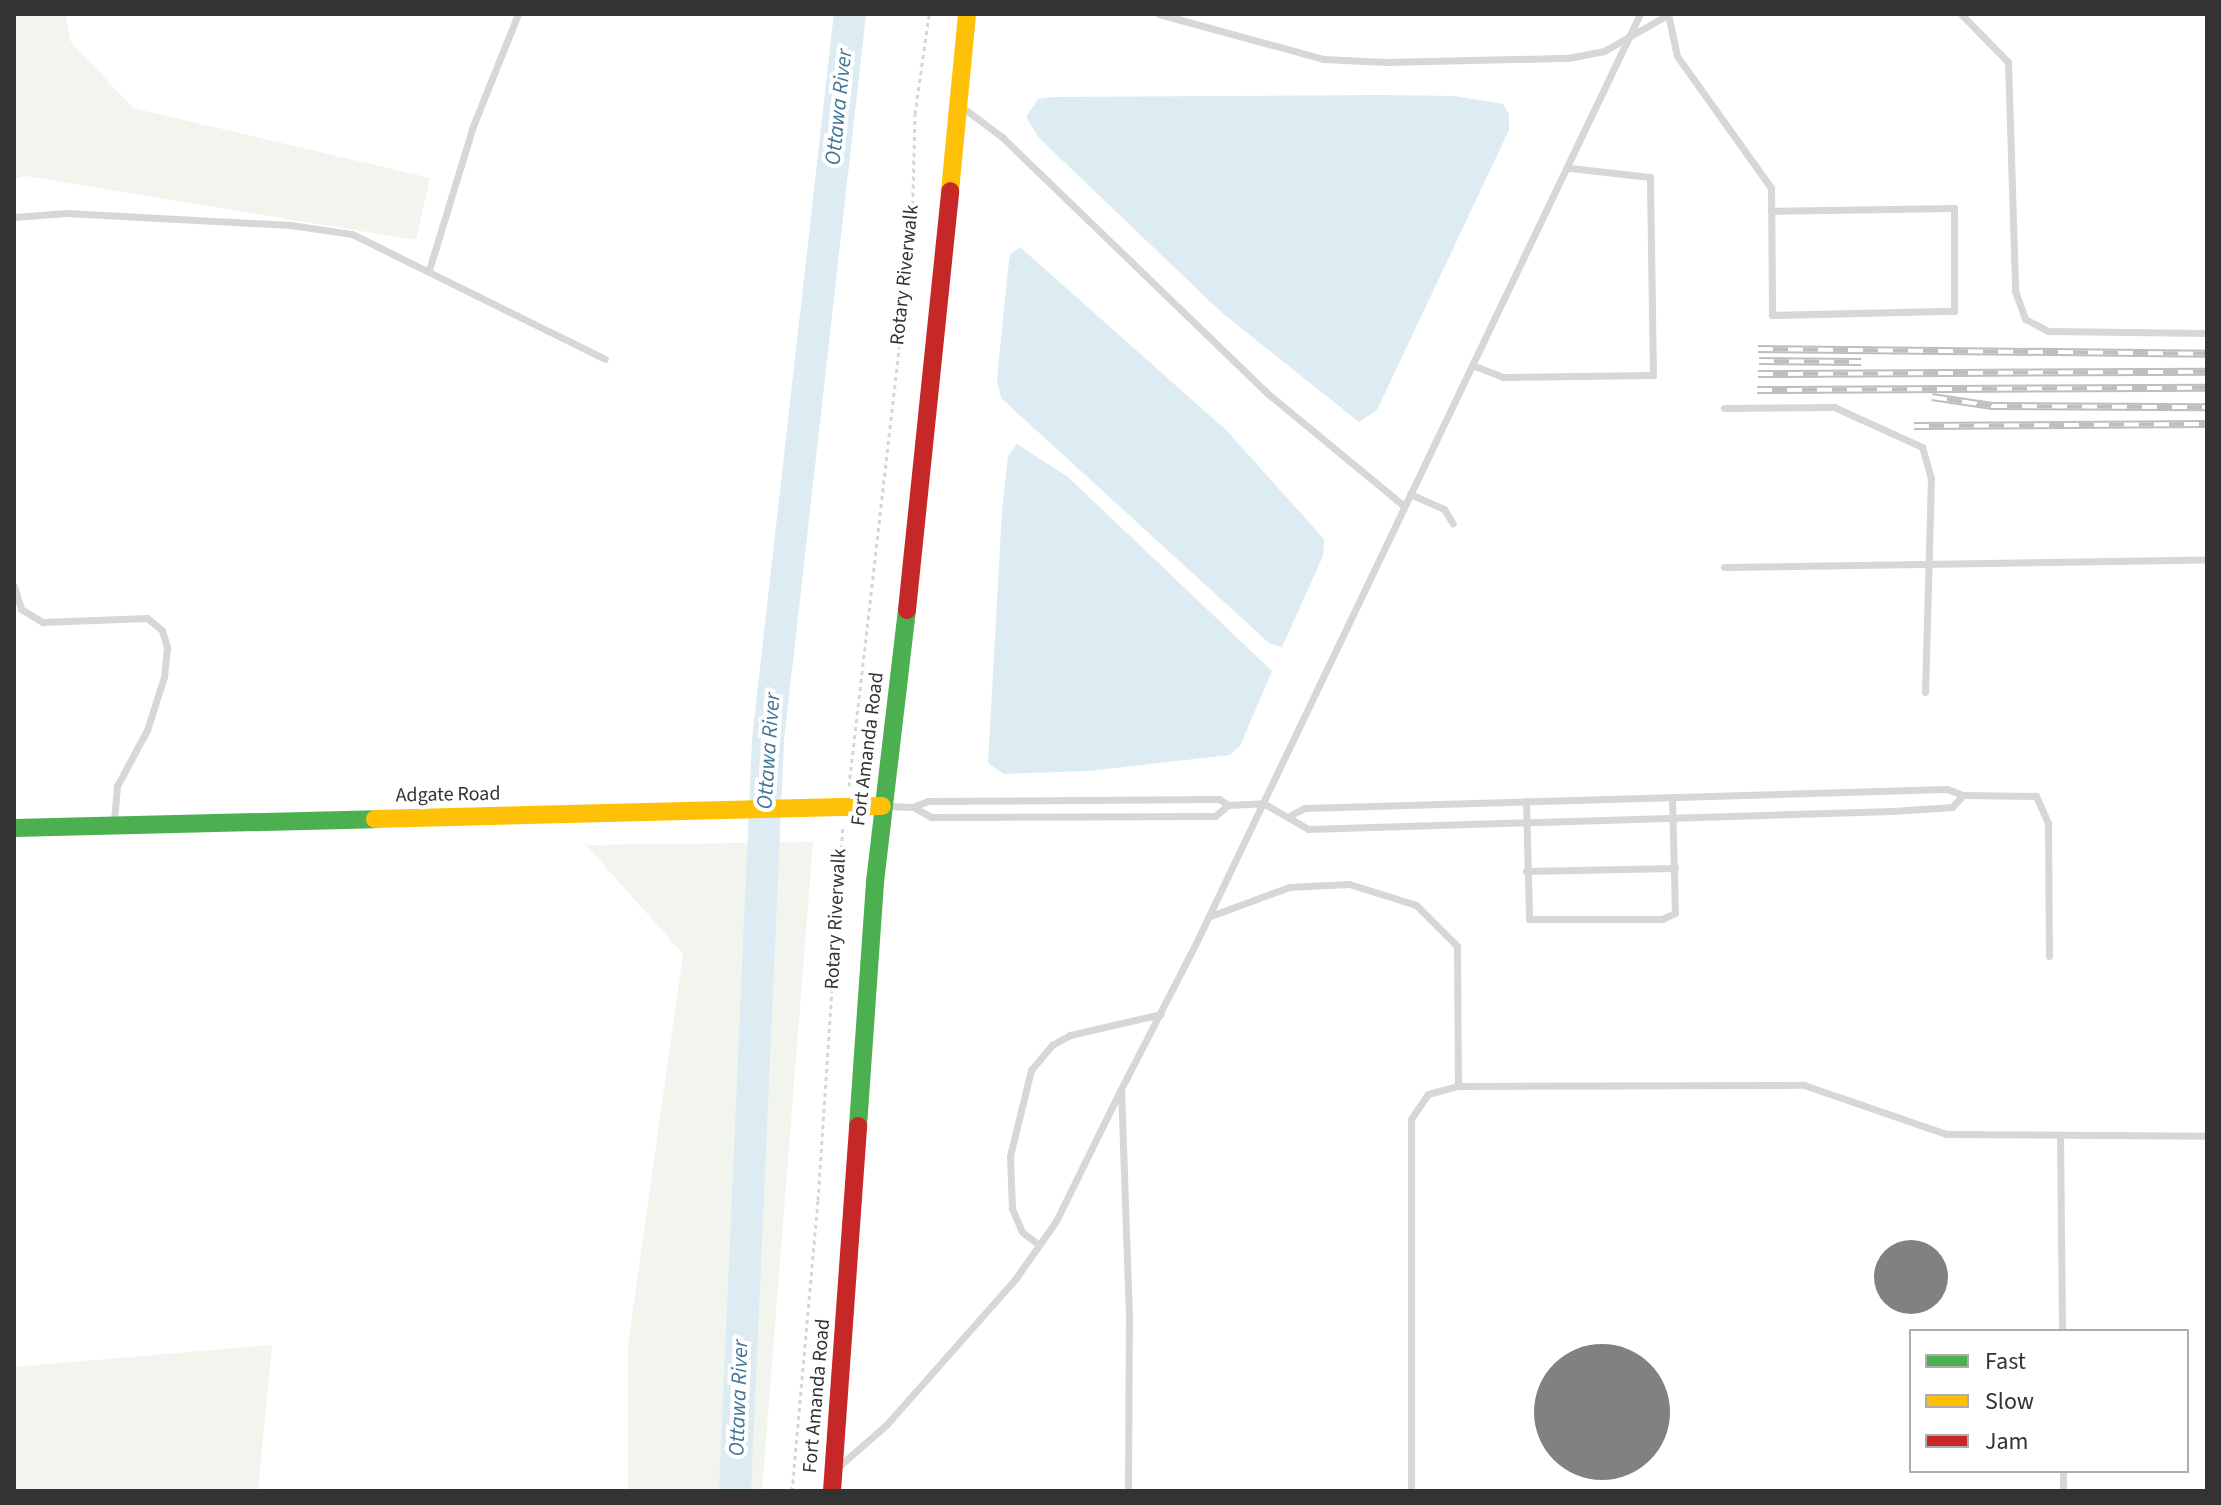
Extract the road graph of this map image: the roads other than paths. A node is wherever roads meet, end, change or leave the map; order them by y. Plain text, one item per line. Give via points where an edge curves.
1 (518, 14) edge
2 (967, 14) edge
3 (1159, 14) edge
4 (1640, 14) edge
5 (1668, 14) edge
6 (1961, 14) edge
7 (1633, 37) junction
8 (957, 104) junction
9 (1570, 168) junction
10 (1771, 211) junction
11 (14, 217) edge
12 (429, 270) junction
13 (2207, 333) edge
14 (605, 359) dead end
15 (1472, 365) junction
16 (1724, 408) dead end
17 (1410, 494) junction
18 (1404, 506) junction
19 (1453, 524) dead end
20 (2207, 559) edge
21 (1925, 563) junction
22 (1724, 567) dead end
23 (14, 586) edge
24 (1925, 692) dead end
25 (1963, 795) junction
26 (1672, 797) junction
27 (1526, 801) junction
28 (1263, 803) junction
29 (1228, 805) junction
30 (882, 806) junction
31 (913, 807) junction
32 (1291, 815) junction
33 (1674, 819) junction
34 (1526, 824) junction
35 (114, 825) junction
36 (14, 828) edge
37 (1675, 868) junction
38 (1526, 871) junction
39 (1208, 917) junction
40 (2049, 956) dead end
41 (1161, 1014) junction
42 (1458, 1086) junction
43 (1121, 1089) junction
44 (2060, 1135) junction
45 (2207, 1136) edge
46 (1038, 1244) junction
47 (2062, 1329) edge
48 (834, 1471) junction
49 (832, 1491) edge
50 (1128, 1491) edge
51 (1411, 1491) edge

1 - 12 lane via 473,126
2 - 8 street, Fort Amanda Road
3 - 7 lane via 1285,50 1349,61 1568,58 1604,51
4 - 7 lane
5 - 7 lane
5 - 10 lane via 1677,56 1771,188
6 - 13 lane via 2008,62 2015,291 2025,319 2049,331
7 - 9 lane
8 - 18 lane via 1002,137 1267,393
8 - 30 street, Fort Amanda Road via 924,458
9 - 15 lane
9 - 15 lane via 1650,177 1653,375 1504,377
10 - 10 lane via 1772,315 1954,311 1954,208
11 - 12 lane via 67,213 325,227 385,247
12 - 14 lane
15 - 17 lane
16 - 21 lane via 1834,407 1922,447 1931,478
17 - 18 lane
17 - 19 lane via 1444,509
18 - 28 lane
20 - 21 lane
21 - 22 lane
21 - 24 lane
23 - 35 lane via 21,609 43,622 147,618 162,630 167,648 164,677 147,730 120,775
25 - 26 lane via 1947,789
25 - 33 lane via 1952,807
25 - 40 lane via 2036,796 2044,808
26 - 27 lane
26 - 33 lane
27 - 32 lane via 1305,808
27 - 34 lane
28 - 29 lane
28 - 32 lane
28 - 39 lane
29 - 31 lane via 1219,799 974,800 928,801
29 - 31 lane via 1215,816 931,817
30 - 31 lane
30 - 35 street, Adgate Road
30 - 48 street, Fort Amanda Road
32 - 34 lane via 1308,829
33 - 34 lane
33 - 37 lane
34 - 38 lane
35 - 36 street, Adgate Road
37 - 38 lane
37 - 38 lane via 1675,913 1662,919 1529,919
39 - 41 lane
39 - 42 lane via 1289,887 1349,884 1416,905 1457,946
41 - 43 lane
41 - 46 lane via 1070,1035 1052,1045 1031,1070 1010,1156 1012,1208 1022,1232
42 - 44 lane via 1804,1085 1946,1134
42 - 51 lane via 1428,1094 1411,1119
43 - 46 lane via 1056,1221
43 - 50 lane via 1129,1317
44 - 45 lane
44 - 47 lane
46 - 48 lane via 971,1331 887,1424
48 - 49 street, Fort Amanda Road

